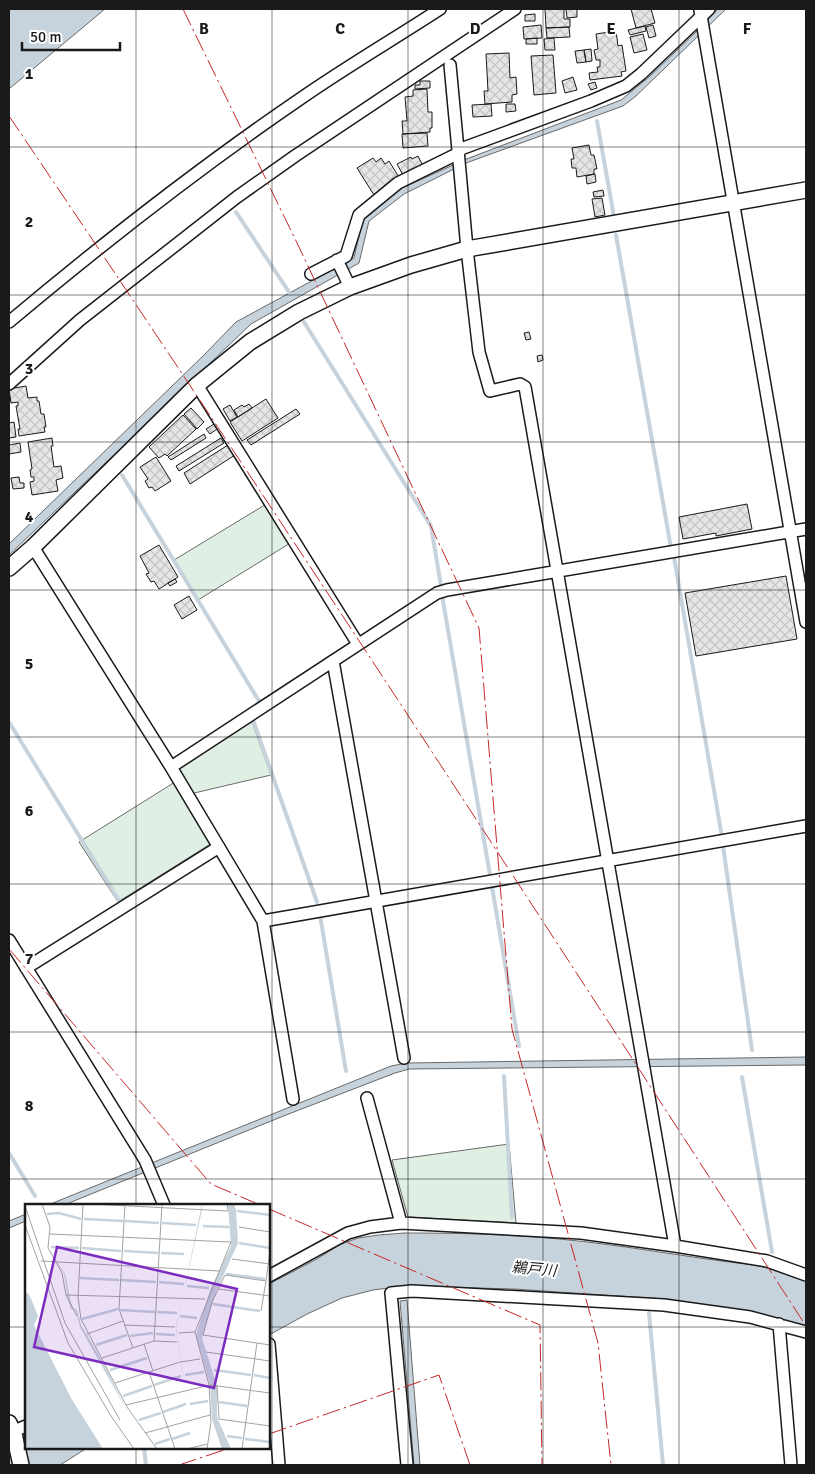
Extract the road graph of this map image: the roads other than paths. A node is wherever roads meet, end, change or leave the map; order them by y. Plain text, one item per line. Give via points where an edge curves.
1 (440, 9) edge
2 (515, 9) edge
3 (703, 14) edge
4 (450, 65) dead end
5 (459, 153) junction
6 (806, 190) edge
7 (733, 203) junction
8 (467, 249) junction
9 (338, 262) junction
10 (311, 274) dead end
11 (347, 282) junction
12 (9, 322) edge
13 (9, 384) edge
14 (197, 385) junction
15 (806, 529) edge
16 (790, 532) junction
17 (33, 547) junction
18 (9, 568) edge
19 (558, 571) junction
20 (806, 622) edge
21 (358, 644) junction
22 (334, 661) junction
23 (171, 767) junction
24 (806, 826) edge
25 (219, 847) junction
26 (608, 861) junction
27 (376, 901) junction
28 (263, 921) junction
29 (9, 940) edge
30 (26, 968) junction
31 (404, 1058) dead end
32 (293, 1098) dead end
33 (367, 1098) dead end
34 (164, 1204) edge
35 (402, 1223) junction
36 (675, 1246) junction
37 (270, 1275) edge
38 (806, 1275) edge
39 (779, 1324) junction
40 (806, 1332) edge
41 (270, 1356) edge
42 (14, 1430) edge
43 (21, 1465) edge
44 (279, 1465) edge
45 (407, 1465) edge
46 (791, 1465) edge

1 - 12 street via 300,98 227,151 86,257
2 - 13 street via 237,197 80,320
3 - 5 street via 626,86
3 - 7 street
4 - 5 street
5 - 8 street
5 - 9 street via 398,184 359,215 346,256
6 - 7 street
7 - 8 street
7 - 16 street
8 - 11 street
8 - 19 street via 479,352 490,391 520,384 525,387
9 - 10 street
9 - 11 street
11 - 14 street via 250,342
14 - 17 street
14 - 21 street
15 - 16 street
16 - 19 street
16 - 20 street
17 - 18 street
17 - 23 street
19 - 21 street via 437,593
19 - 26 street
21 - 22 street
22 - 23 street
22 - 27 street
23 - 25 street
24 - 26 street
25 - 28 street
25 - 30 street
26 - 27 street
26 - 36 street
27 - 28 street
27 - 31 street
28 - 32 street
29 - 30 street
30 - 34 street via 148,1167
33 - 35 street
35 - 36 street via 581,1233
35 - 37 street via 348,1233
36 - 38 street via 767,1261
39 - 40 street
39 - 45 street via 664,1305 412,1291 391,1293
39 - 46 street
41 - 44 street
42 - 43 street

